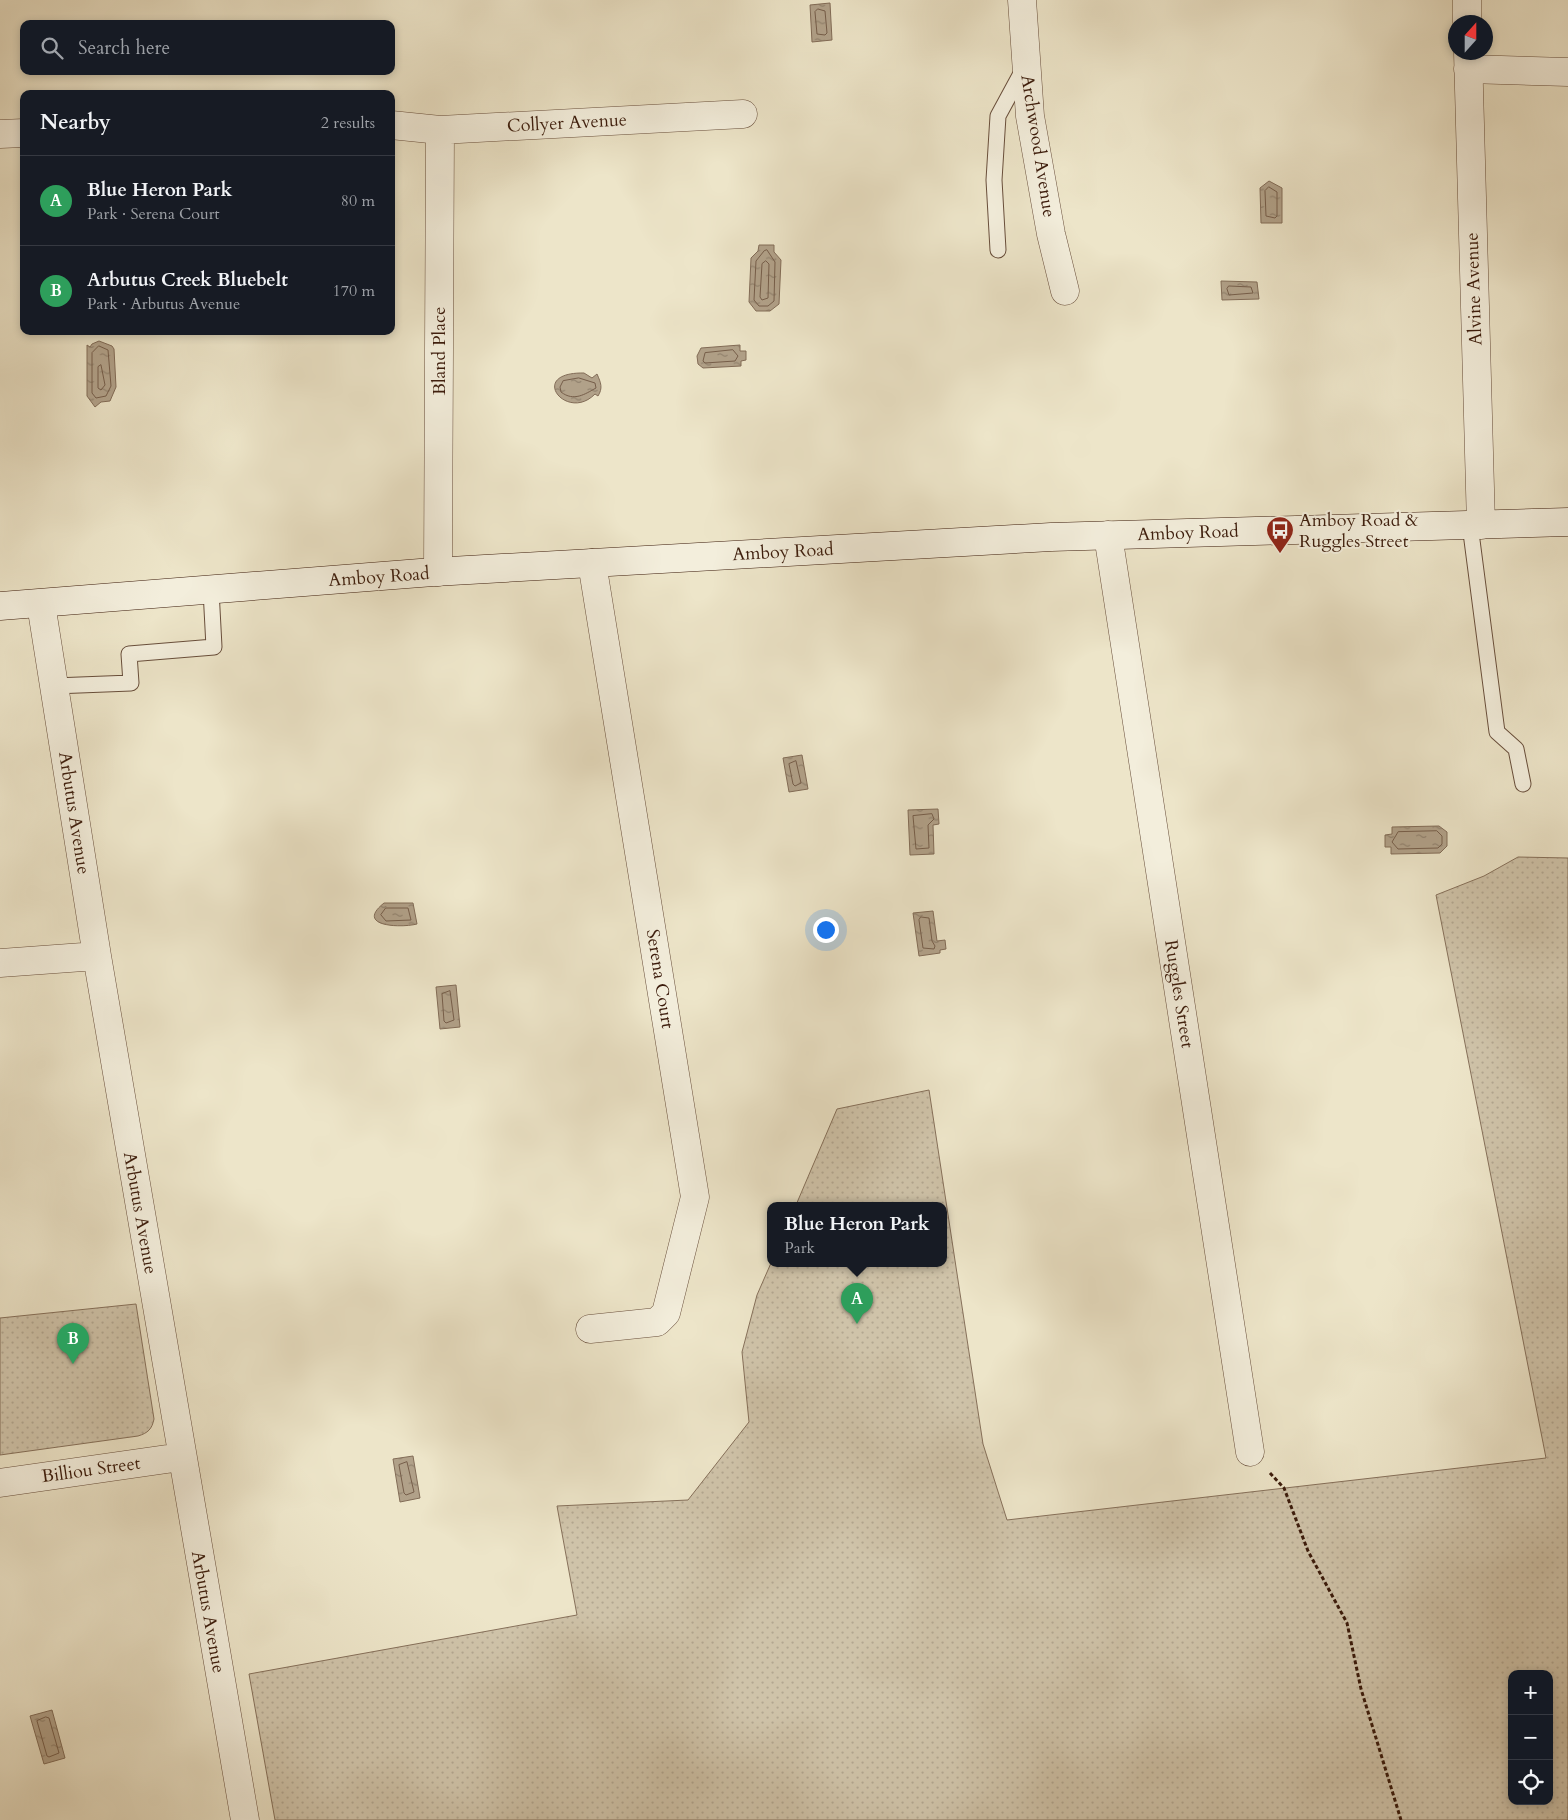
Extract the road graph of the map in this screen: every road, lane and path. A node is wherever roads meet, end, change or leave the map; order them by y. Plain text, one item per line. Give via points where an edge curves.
1 (1022, 0) edge
2 (1466, 0) edge
3 (1467, 15) edge
4 (1468, 61) edge
5 (1026, 65) junction
6 (1568, 72) edge
7 (744, 114) dead end
8 (395, 125) edge
9 (440, 130) junction
10 (20, 133) edge
11 (0, 134) edge
12 (998, 250) dead end
13 (1065, 290) dead end
14 (1568, 522) edge
15 (1475, 525) junction
16 (1108, 535) junction
17 (592, 563) junction
18 (438, 572) junction
19 (211, 590) junction
20 (41, 604) junction
21 (0, 606) edge
22 (54, 686) junction
23 (1523, 784) dead end
24 (97, 956) junction
25 (0, 963) edge
26 (590, 1329) dead end
27 (1250, 1452) joint
28 (181, 1457) junction
29 (0, 1483) edge
30 (245, 1820) edge
31 (1401, 1820) edge

1 - 5 street, Archwood Avenue
2 - 3 street
4 - 6 street
4 - 15 street, Alvine Avenue
5 - 12 lane via 998,116 994,180
5 - 13 street, Archwood Avenue via 1030,116
7 - 9 street, Collyer Avenue
8 - 9 street, Collyer Avenue
9 - 18 street, Bland Place
10 - 11 street
14 - 15 street, Amboy Road
15 - 16 street, Amboy Road
15 - 23 lane via 1498,732 1516,749
16 - 17 street, Amboy Road
16 - 27 street, Ruggles Street
17 - 18 street, Amboy Road
17 - 26 street, Serena Court via 695,1197 666,1312 657,1322
18 - 19 street, Amboy Road
19 - 20 street, Amboy Road
19 - 22 lane via 214,647 129,654 131,683
20 - 21 street, Amboy Road
20 - 22 street, Arbutus Avenue
22 - 24 street, Arbutus Avenue
24 - 25 street
24 - 28 street, Arbutus Avenue
27 - 31 path via 1284,1488 1308,1551 1347,1623 1362,1688
28 - 29 street, Billiou Street
28 - 30 street, Arbutus Avenue

